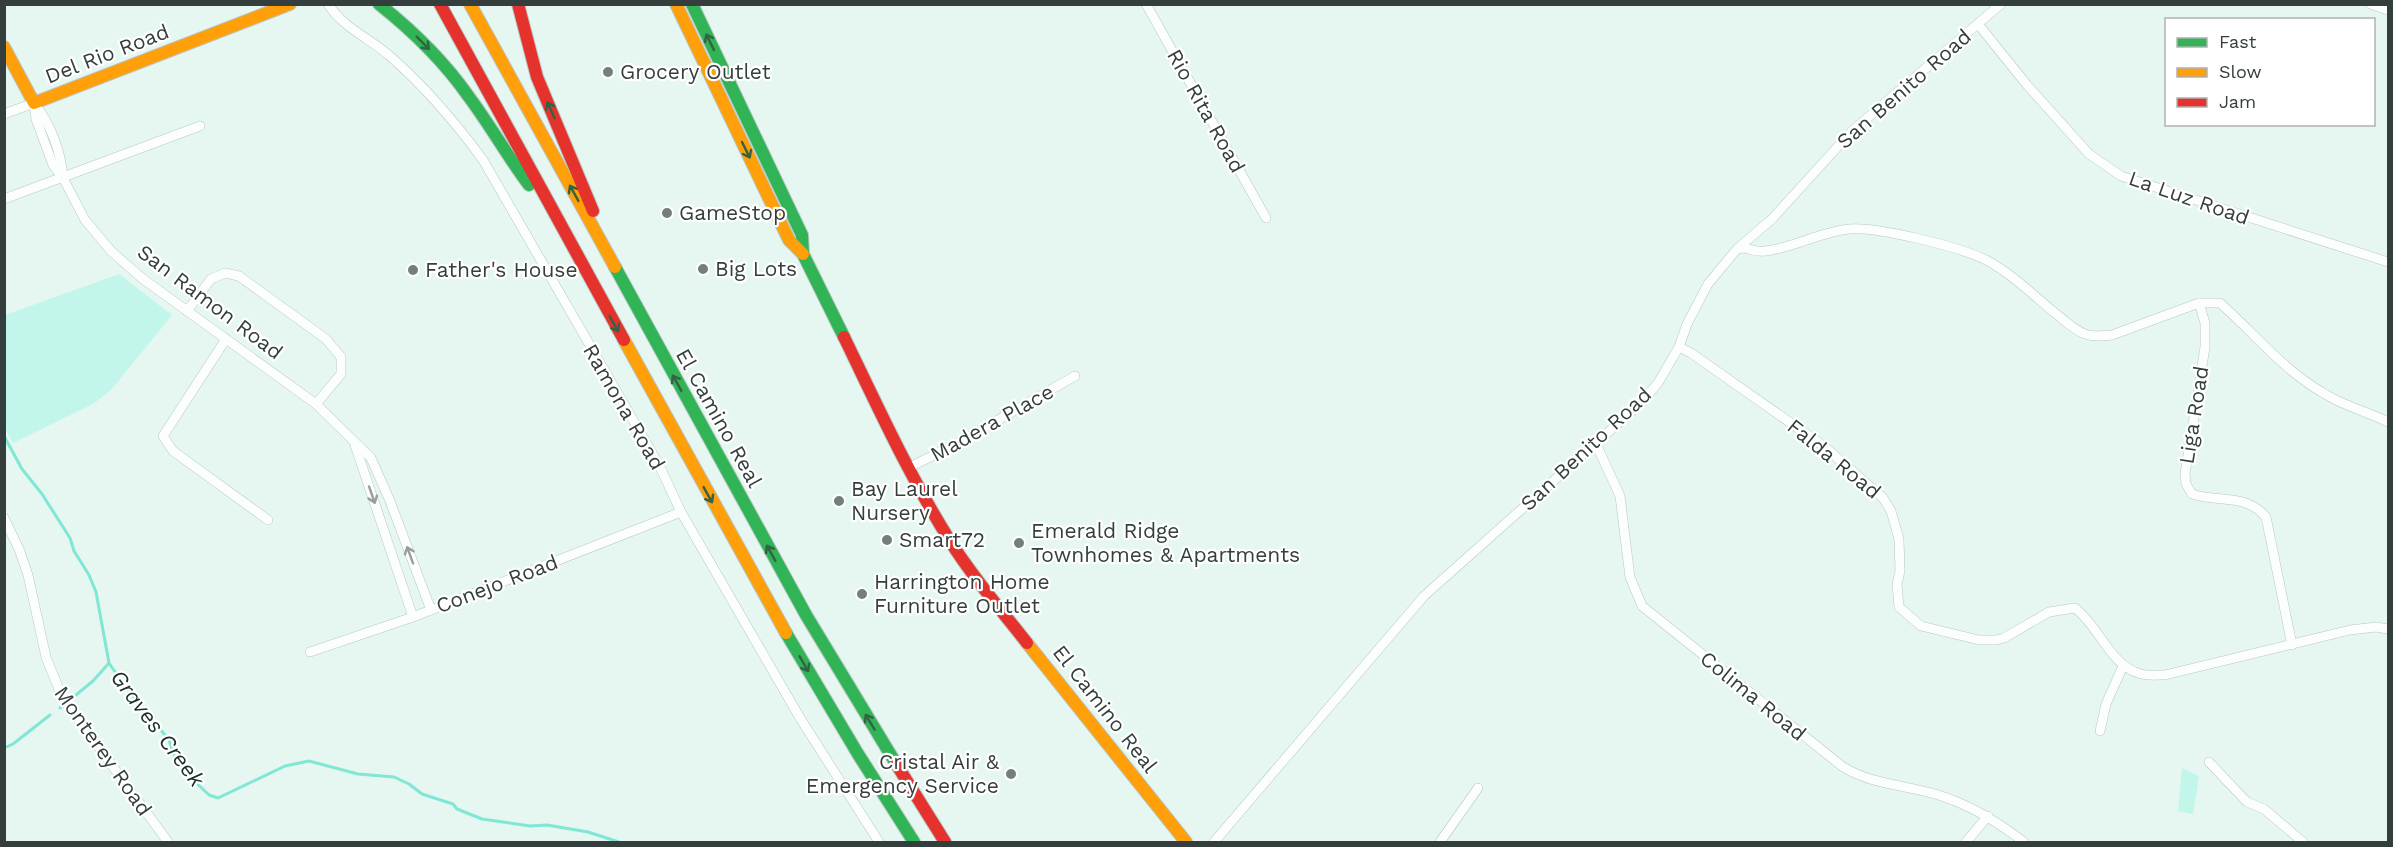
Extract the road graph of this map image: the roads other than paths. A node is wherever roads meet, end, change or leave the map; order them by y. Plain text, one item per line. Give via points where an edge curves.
1 (290, 4) edge
2 (328, 4) edge
3 (379, 4) edge
4 (440, 4) edge
5 (470, 4) edge
6 (518, 4) edge
7 (676, 4) edge
8 (692, 4) edge
9 (1146, 4) edge
10 (2001, 4) edge
11 (2370, 4) edge
12 (2388, 10) edge
13 (1978, 24) junction
14 (4, 47) edge
15 (34, 103) junction
16 (4, 114) edge
17 (200, 126) dead end
18 (63, 178) junction
19 (4, 199) edge
20 (556, 216) junction
21 (1266, 218) dead end
22 (1737, 249) junction
23 (803, 254) junction
24 (2388, 262) edge
25 (622, 281) junction
26 (2199, 303) junction
27 (187, 311) junction
28 (226, 339) junction
29 (1679, 347) junction
30 (1075, 376) dead end
31 (316, 404) junction
32 (2388, 422) edge
33 (353, 440) junction
34 (1596, 444) junction
35 (908, 468) junction
36 (681, 512) junction
37 (4, 518) edge
38 (268, 520) dead end
39 (431, 610) junction
40 (413, 617) junction
41 (2388, 629) edge
42 (2292, 645) junction
43 (310, 651) dead end
44 (2123, 666) junction
45 (2100, 731) dead end
46 (2209, 762) dead end
47 (1478, 788) dead end
48 (1988, 816) junction
49 (168, 843) edge
50 (879, 843) edge
51 (914, 843) edge
52 (945, 843) edge
53 (1186, 843) edge
54 (1214, 843) edge
55 (1440, 843) edge
56 (1966, 843) edge
57 (2024, 843) edge
58 (2303, 843) edge

1 - 15 main road, Del Rio Road
2 - 36 street, Ramona Road via 341,20 411,75 483,160 659,465
3 -> 20 main road via 443,64 476,105 515,167
4 - 20 main road
25 -> 5 main road, El Camino Real
25 -> 6 main road via 537,77
7 -> 23 main road, El Camino Real via 789,240
23 -> 8 main road, El Camino Real via 802,235
9 - 21 street, Rio Rita Road
10 - 13 street, San Benito Road
11 - 12 street
13 - 22 street, San Benito Road via 1852,131 1772,219
13 - 24 street, La Luz Road via 2080,144 2121,176
14 - 15 main road, San Ramon Road
15 - 16 street, Del Rio Road
15 - 18 street, San Ramon Road via 36,120 53,165
17 - 18 street
18 - 19 street
18 - 27 street, San Ramon Road via 85,220 111,251
20 -> 51 main road via 783,629
22 - 26 street via 1764,252 1848,229 1911,237 1987,260 2069,324 2085,334 2100,336
22 - 29 street, San Benito Road via 1708,284
23 - 35 main road, El Camino Real
52 -> 25 main road, El Camino Real via 806,615
26 - 32 street via 2220,303 2292,373 2326,395
26 - 42 street, Liga Road via 2205,323 2205,347 2186,484 2192,494 2242,501 2257,506 2266,517
27 - 28 street, San Ramon Road
27 - 31 street via 211,279 225,273 239,276 326,339 341,357 340,374
28 - 31 street, San Ramon Road
28 - 38 street via 163,436 173,451
29 - 34 street, San Benito Road via 1641,403
29 - 44 street, Falda Road via 1825,447 1883,498 1899,539 1899,607 1921,626 1995,640 2049,612 2075,608 2086,616
30 - 35 street, Madera Place
31 - 33 street, San Ramon Road
39 -> 33 street, San Ramon Road via 371,458
33 -> 40 street
34 - 48 street, Colima Road via 1620,496 1630,577 1642,606 1843,767 1864,777 1935,794
34 - 54 street, San Benito Road via 1424,596
35 - 53 main road, El Camino Real via 966,566
36 - 39 street, Conejo Road
36 - 50 street, Ramona Road via 800,718
37 - 49 street, Monterey Road via 28,575 46,657 62,697
39 - 40 street, Conejo Road
40 - 43 street, Conejo Road
41 - 42 street via 2350,630
42 - 44 street via 2165,675 2143,675
44 - 45 street via 2106,704
46 - 58 street via 2247,802 2264,809
47 - 55 street
48 - 56 street
48 - 57 street, Colima Road

